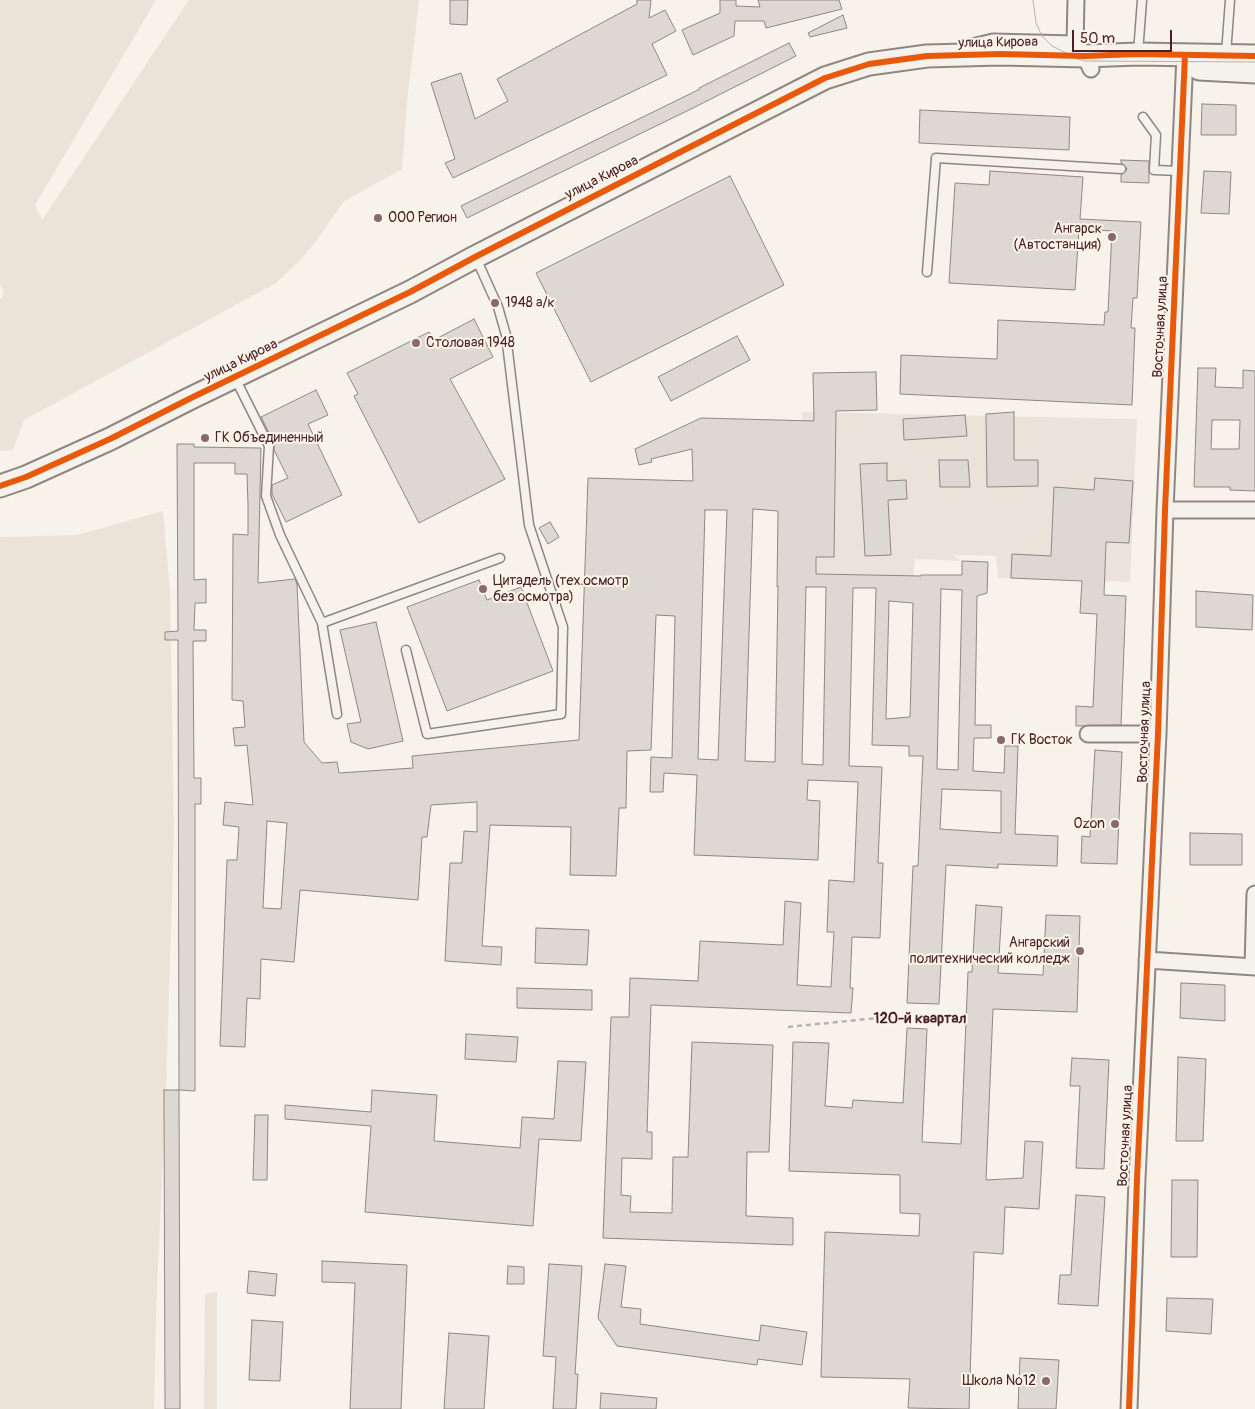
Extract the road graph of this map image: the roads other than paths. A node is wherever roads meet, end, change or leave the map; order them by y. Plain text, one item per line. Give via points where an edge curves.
1 (1076, 0) edge
2 (1142, 0) edge
3 (1230, 0) edge
4 (1084, 56) junction
5 (1255, 56) edge
6 (1144, 62) junction
7 (1185, 62) junction
8 (1220, 63) junction
9 (869, 64) junction
10 (1255, 72) edge
11 (1143, 116) dead end
12 (1121, 168) dead end
13 (1180, 171) junction
14 (475, 256) junction
15 (927, 272) dead end
16 (235, 378) junction
17 (0, 486) edge
18 (1165, 510) junction
19 (1255, 510) edge
20 (500, 558) dead end
21 (322, 623) junction
22 (406, 650) dead end
23 (337, 714) dead end
24 (1088, 734) dead end
25 (1158, 734) junction
26 (1255, 894) edge
27 (1147, 960) junction
28 (1254, 967) edge
29 (1129, 1409) edge

1 - 4 street
2 - 6 lane
3 - 8 lane
4 - 6 street, улица Кирова
4 - 9 street, улица Кирова via 927,56
4 - 9 street, улица Кирова via 940,69
5 - 8 street, улица Кирова
6 - 7 street, улица Кирова
7 - 8 street, улица Кирова
7 - 13 street, Восточная улица
8 - 10 street, улица Кирова
9 - 14 street, улица Кирова via 825,78
11 - 13 lane via 1156,135 1152,170
12 - 15 lane via 936,158
13 - 18 street, Восточная улица
14 - 16 street, улица Кирова via 410,292
14 - 22 lane via 498,307 506,335 529,525 563,627 561,714 427,734
16 - 17 street, улица Кирова via 110,440
16 - 21 lane via 269,446 266,496 280,534
18 - 19 street
18 - 25 street, Восточная улица
20 - 21 lane
21 - 23 lane
24 - 25 street
25 - 27 street, Восточная улица
26 - 28 street
27 - 28 street
27 - 29 street, Восточная улица

